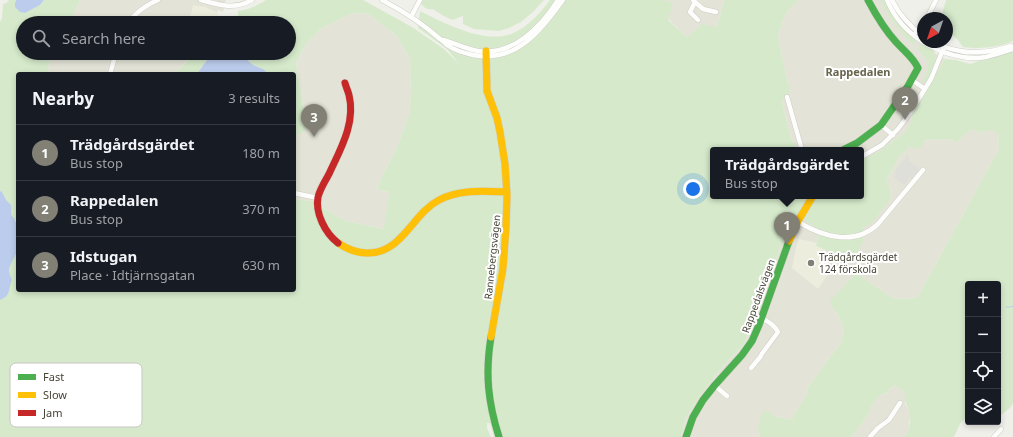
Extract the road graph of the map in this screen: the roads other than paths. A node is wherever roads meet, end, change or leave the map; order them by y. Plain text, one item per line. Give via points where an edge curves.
1 (158, 0) edge
2 (201, 0) edge
3 (252, 0) edge
4 (382, 0) edge
5 (420, 0) edge
6 (558, 0) edge
7 (562, 0) edge
8 (868, 0) edge
9 (887, 0) edge
10 (892, 0) edge
11 (936, 0) edge
12 (694, 1) edge
13 (716, 12) dead end
14 (930, 12) edge
15 (134, 16) edge
16 (412, 17) junction
17 (698, 20) dead end
18 (917, 30) edge
19 (915, 33) junction
20 (917, 35) edge
21 (1013, 46) edge
22 (938, 48) edge
23 (940, 48) edge
24 (1013, 49) edge
25 (943, 50) junction
26 (486, 54) junction
27 (114, 60) edge
28 (111, 72) edge
29 (912, 80) junction
30 (345, 83) dead end
31 (925, 89) junction
32 (787, 97) dead end
33 (881, 125) junction
34 (893, 135) junction
35 (801, 147) edge
36 (849, 147) edge
37 (864, 155) edge
38 (924, 170) dead end
39 (506, 192) junction
40 (296, 193) edge
41 (318, 198) junction
42 (812, 199) edge
43 (798, 222) junction
44 (761, 318) junction
45 (752, 368) dead end
46 (714, 385) junction
47 (727, 396) dead end
48 (900, 403) dead end
49 (1000, 429) dead end
50 (499, 437) edge
51 (686, 437) edge
52 (870, 437) edge
53 (994, 437) edge

1 - 15 street
2 - 3 street via 233,6
4 - 16 street
5 - 16 street
6 - 26 street via 543,20 518,43
7 - 26 street via 540,30 526,42 504,54
8 - 29 street via 883,26 917,64 918,70
9 - 19 street via 900,22
10 - 19 street
11 - 14 street
12 - 13 street via 703,8
12 - 17 street via 690,12
16 - 26 street via 448,46 469,54
18 - 19 street
19 - 20 street
21 - 25 street via 982,52
22 - 25 street
23 - 25 street
24 - 25 street via 979,58 962,57
25 - 31 street
26 - 39 street, Rannebergsvägen via 487,88 502,139
27 - 28 street
29 - 31 street
29 - 33 street
30 - 41 street via 350,105 348,129
31 - 34 street
32 - 35 street
33 - 34 street
33 - 36 street
34 - 37 street
38 - 43 street via 878,224 866,233 846,237 830,236
39 - 41 street via 452,194 429,206 393,246 385,250 364,253 355,252 334,240 321,219
39 - 50 street, Rannebergsvägen via 505,251 488,363 489,399
40 - 41 street
42 - 43 street, Rappedalsvägen
43 - 44 street, Rappedalsvägen
44 - 45 street via 778,332
44 - 46 street, Rappedalsvägen via 746,351
46 - 47 street
46 - 51 street, Rappedalsvägen via 696,409
48 - 52 street via 889,420
49 - 53 street

